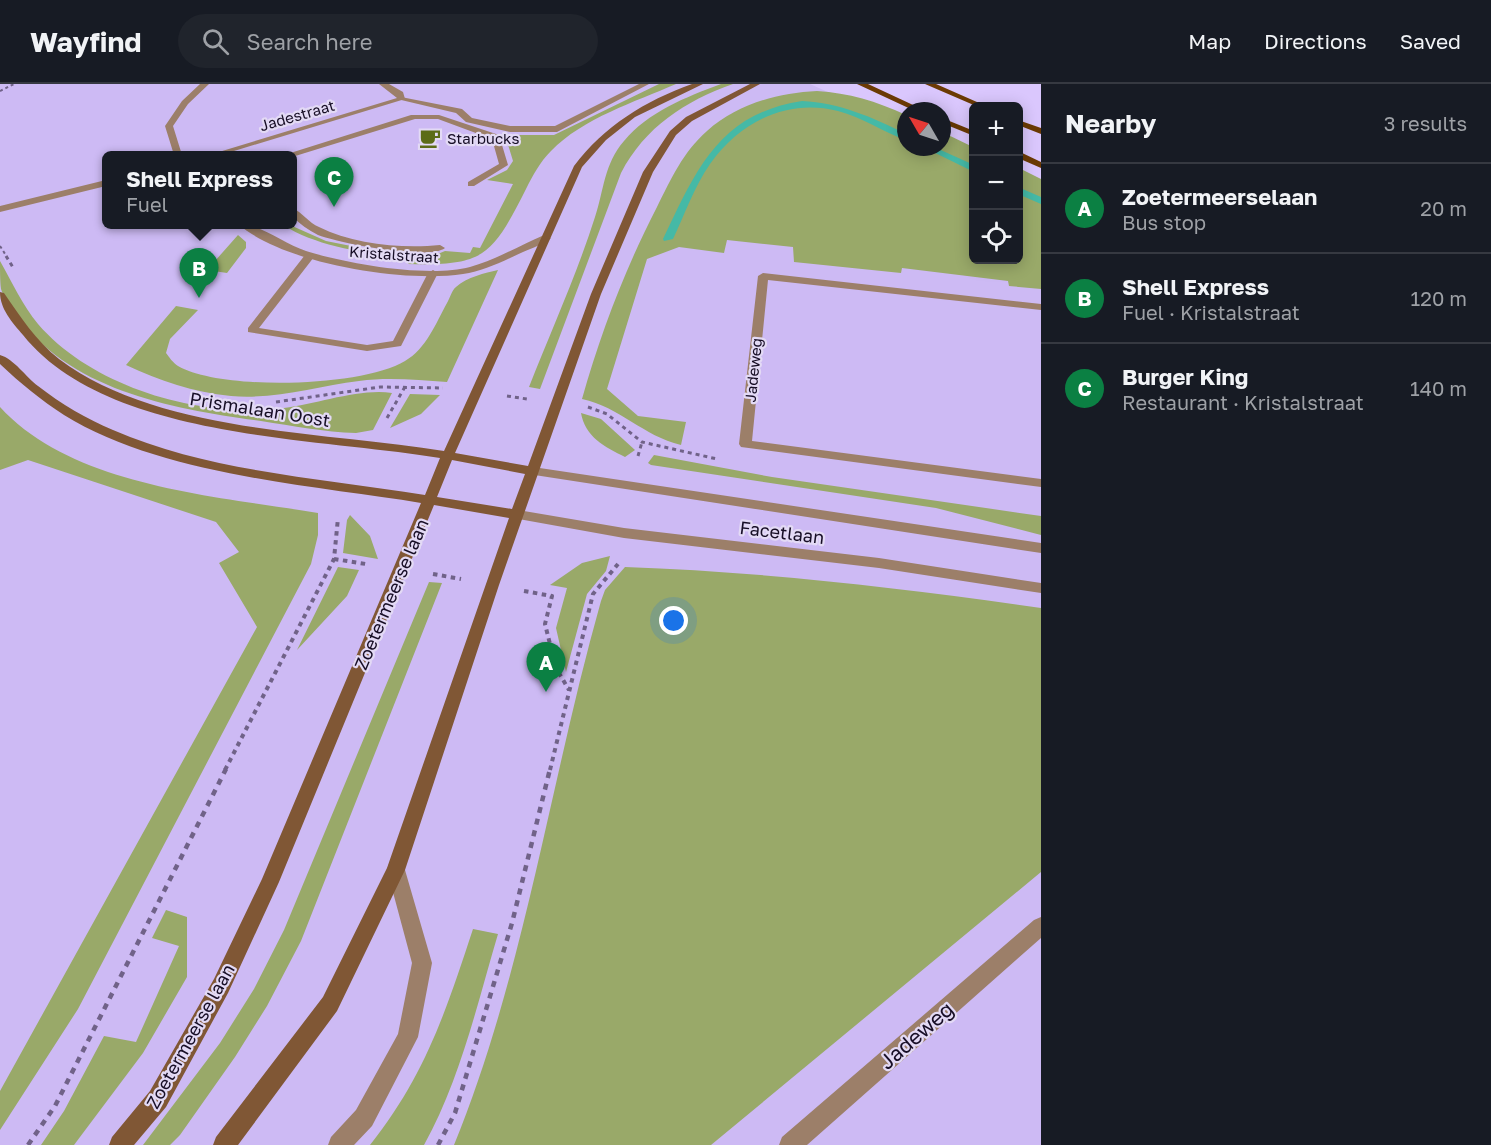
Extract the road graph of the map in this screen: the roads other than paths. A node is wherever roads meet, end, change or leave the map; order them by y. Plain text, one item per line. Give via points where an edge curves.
1 (205, 84) edge
2 (383, 84) edge
3 (645, 84) edge
4 (699, 84) edge
5 (756, 84) edge
6 (861, 84) edge
7 (929, 84) edge
8 (401, 99) junction
9 (902, 102) edge
10 (972, 102) edge
11 (951, 124) edge
12 (1023, 124) edge
13 (1041, 131) edge
14 (969, 132) edge
15 (176, 151) edge
16 (229, 151) edge
17 (297, 153) edge
18 (1022, 156) edge
19 (1041, 165) edge
20 (102, 184) edge
21 (471, 184) dead end
22 (0, 209) edge
23 (297, 215) edge
24 (250, 229) edge
25 (546, 238) junction
26 (440, 248) dead end
27 (309, 257) junction
28 (433, 273) junction
29 (0, 295) edge
30 (1041, 307) edge
31 (0, 358) edge
32 (448, 455) junction
33 (533, 471) junction
34 (1041, 483) edge
35 (431, 500) junction
36 (518, 515) junction
37 (1041, 548) edge
38 (1041, 588) edge
39 (396, 870) junction
40 (1041, 926) edge
41 (120, 1145) edge
42 (224, 1145) edge
43 (339, 1145) edge
44 (790, 1145) edge

1 - 15 street via 179,109 169,126
2 - 8 street via 400,94
3 - 8 street via 557,129 510,129 469,120 459,111
4 - 25 street, Zoetermeerse laan via 642,108 594,144 564,192
5 - 33 street via 689,119 673,133 648,172 596,294
6 - 9 main road
7 - 10 main road
8 - 16 street, Jadestraat
11 - 14 main road
12 - 13 main road
17 - 21 street via 414,117 439,117 496,137 504,165
18 - 19 main road
20 - 22 street
23 - 26 street via 315,230 344,239 426,251
24 - 27 street, Kristalstraat
25 - 28 street, Kristalstraat via 466,271
25 - 32 street, Zoetermeerse laan
27 - 28 street, Kristalstraat via 349,267
27 - 28 street via 252,330 368,348 397,344
29 - 32 street, Prismalaan Oost via 22,329 55,362 99,388 154,409 222,425
30 - 34 street, Jadeweg via 763,276 745,444
31 - 35 street via 18,377 67,413 117,438 192,461
32 - 33 street, Prismalaan Oost
32 - 35 street, Zoetermeerse laan
33 - 36 street
33 - 37 street, Facetlaan
35 - 36 street
35 - 41 street, Zoetermeerse laan via 270,882 221,986 158,1099
36 - 38 street, Facetlaan via 624,533 879,563
36 - 39 street
39 - 42 street via 330,1004
39 - 43 street via 422,963 408,1037 364,1118
40 - 44 street, Jadeweg

